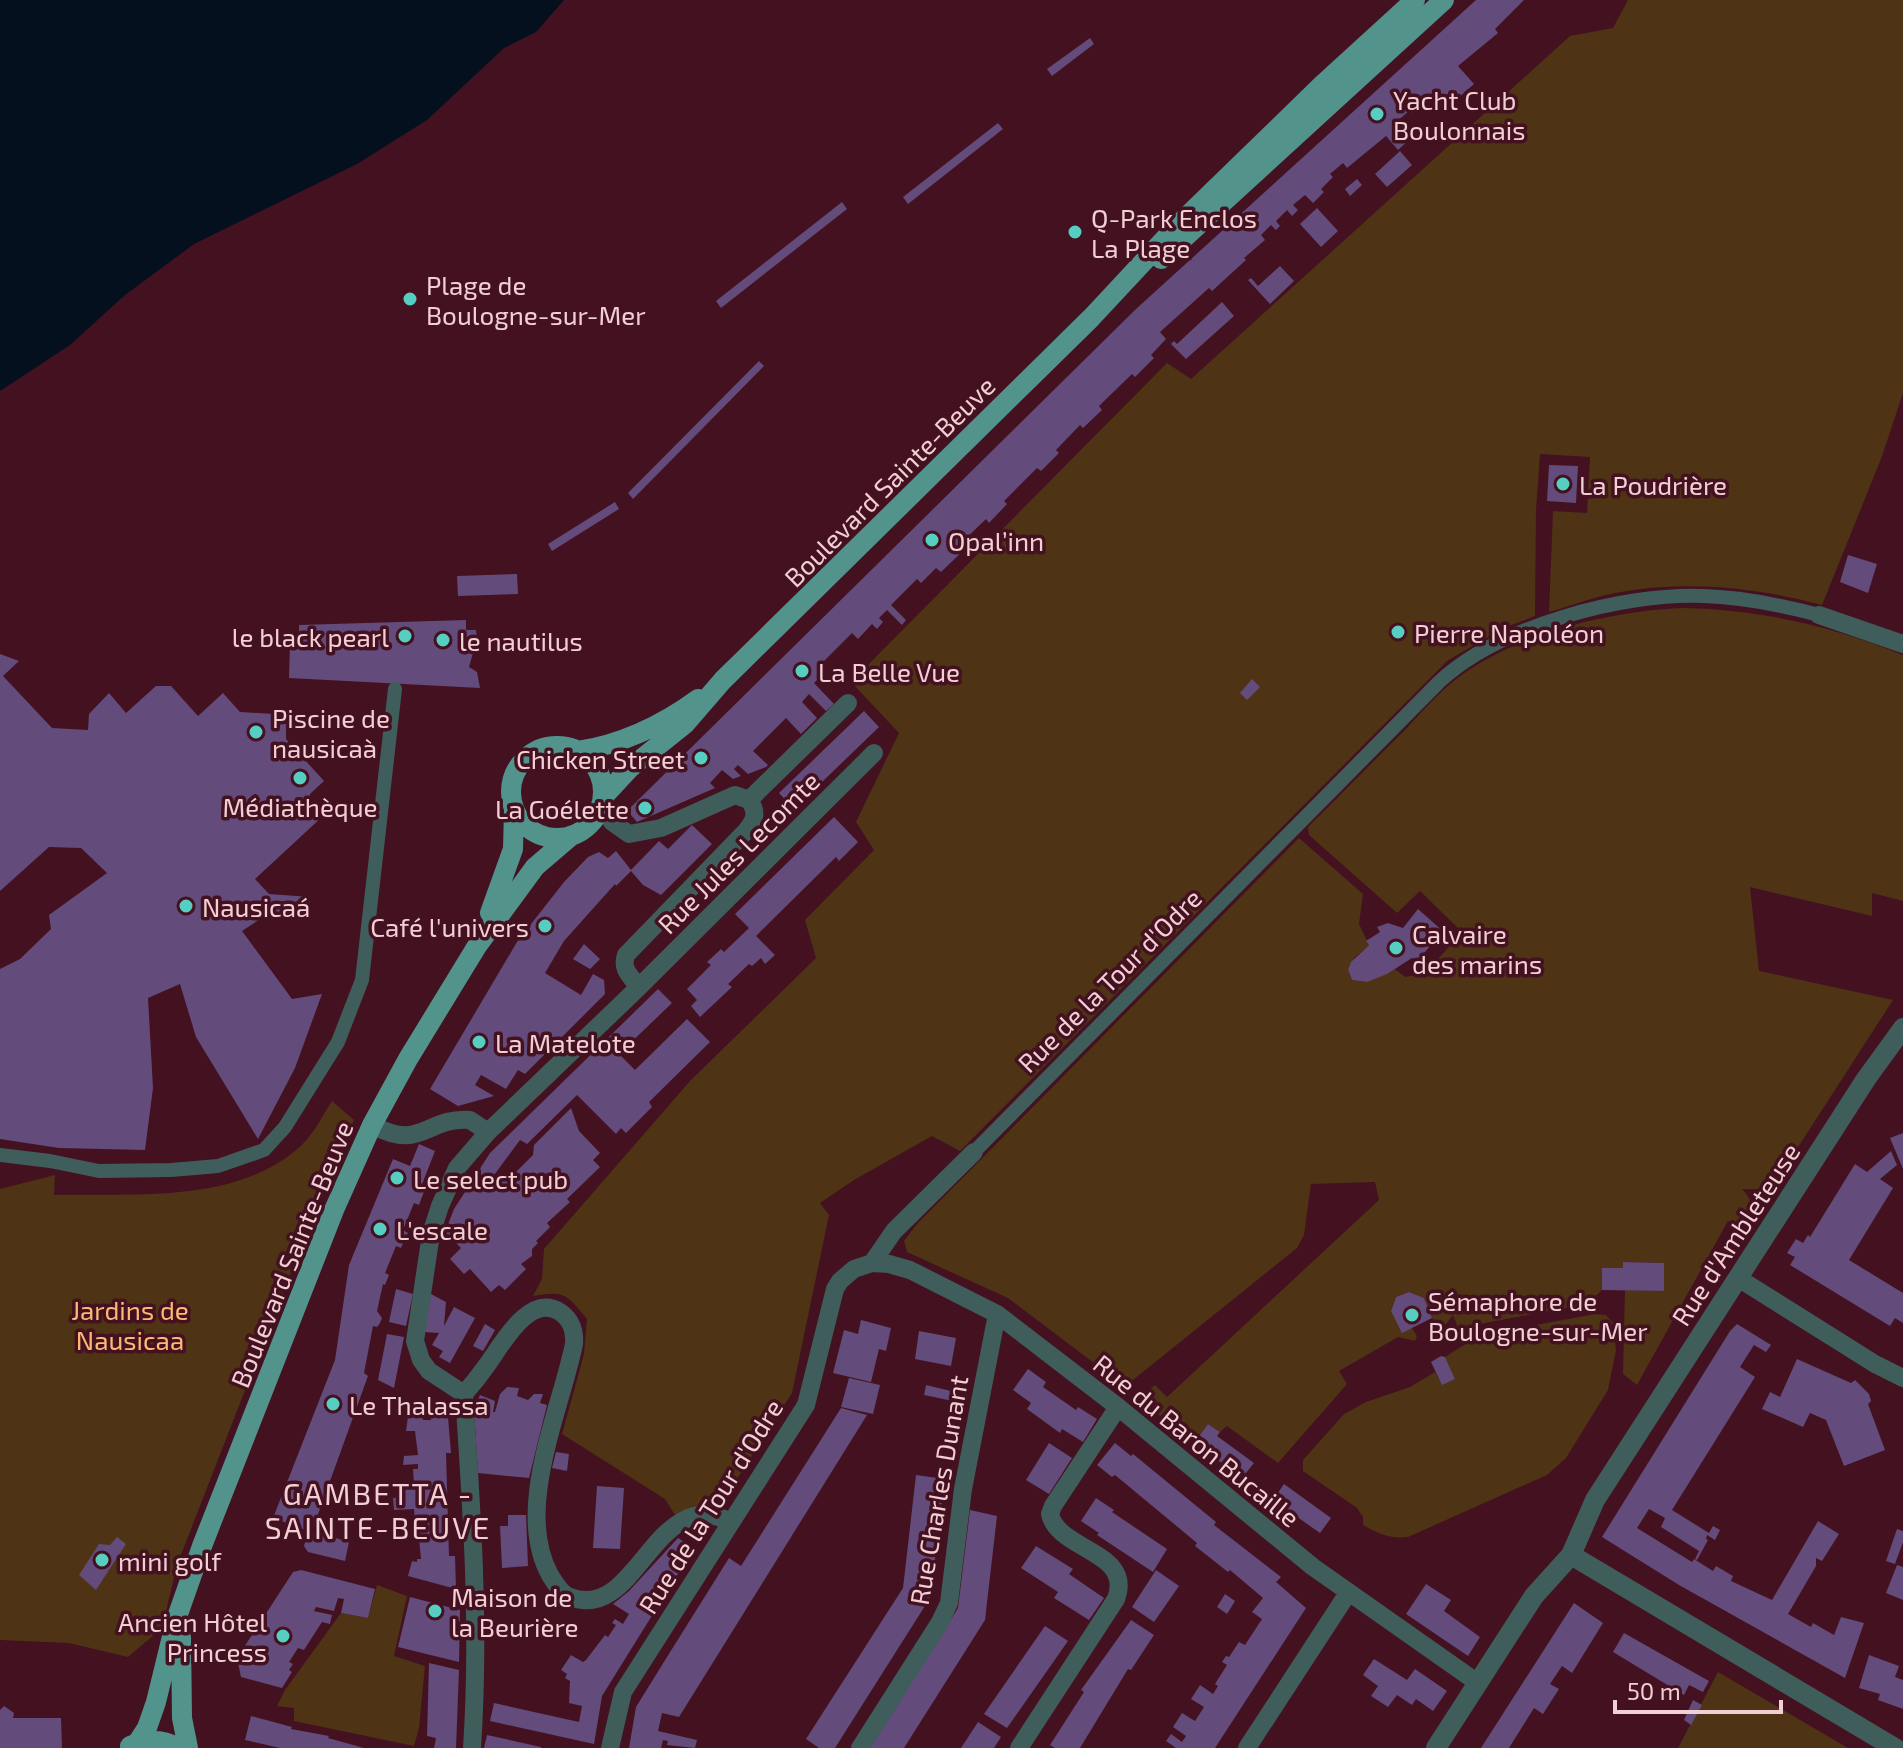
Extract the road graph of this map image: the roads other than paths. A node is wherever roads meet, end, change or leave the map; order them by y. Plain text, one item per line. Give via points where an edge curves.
1 (1415, 0) edge
2 (1444, 0) edge
3 (1091, 318) junction
4 (1819, 615) joint
5 (1903, 644) edge
6 (723, 680) junction
7 (395, 689) dead end
8 (848, 703) dead end
9 (578, 751) junction
10 (874, 753) dead end
11 (603, 800) junction
12 (749, 800) junction
13 (514, 809) junction
14 (570, 837) junction
15 (477, 946) junction
16 (639, 987) junction
17 (1903, 1028) edge
18 (372, 1125) junction
19 (488, 1132) junction
20 (974, 1152) joint
21 (0, 1155) edge
22 (872, 1263) junction
23 (1738, 1278) junction
24 (997, 1314) junction
25 (1903, 1378) edge
26 (464, 1394) junction
27 (1118, 1407) junction
28 (731, 1522) junction
29 (1571, 1555) junction
30 (1348, 1593) junction
31 (184, 1597) junction
32 (1478, 1683) junction
33 (132, 1745) edge
34 (179, 1748) edge
35 (188, 1748) edge
36 (472, 1748) edge
37 (610, 1748) edge
38 (860, 1748) edge
39 (1019, 1748) edge
40 (1247, 1748) edge
41 (1436, 1748) edge
42 (1895, 1748) edge

1 - 3 main road, Boulevard Sainte-Beuve via 1174,229
2 - 3 main road, Boulevard Sainte-Beuve
3 - 6 main road, Boulevard Sainte-Beuve
4 - 5 street, Rue de la Tour d'Odre
4 - 20 street, Rue de la Tour d'Odre via 1735,598 1654,599 1542,625 1469,658 1439,682
6 - 9 main road, Boulevard Sainte-Beuve via 645,732
6 - 11 main road, Boulevard Sainte-Beuve via 685,724 630,768
7 - 21 street via 362,980 338,1042 285,1127 264,1150 218,1166 99,1171
8 - 12 street, Rue Jules Lecomte
9 - 11 main road via 598,770
9 - 13 main road via 551,746 524,760 511,785
10 - 16 street, Rue Jules Lecomte
11 - 12 street, Rue Jules Lecomte via 616,826 634,835 729,797
11 - 14 main road via 591,824
12 - 16 street, Rue Jules Lecomte via 756,812 752,825 626,955 626,972
13 - 14 main road via 537,834
13 - 15 main road, Boulevard Sainte-Beuve via 511,858
14 - 15 main road, Boulevard Sainte-Beuve via 535,867
15 - 18 main road, Boulevard Sainte-Beuve
16 - 19 street, Rue Jules Lecomte
17 - 23 street, Rue d'Ambleteuse
18 - 19 street via 406,1137 470,1120
18 - 31 main road, Boulevard Sainte-Beuve
19 - 26 street, Rue Jules Lecomte via 457,1168 440,1206 415,1330 416,1351 429,1371
20 - 22 street, Rue de la Tour d'Odre via 894,1231
22 - 24 street, Rue du Baron Bucaille via 910,1270
22 - 28 street, Rue de la Tour d'Odre via 854,1269 835,1289 806,1405
23 - 25 street
23 - 29 street, Rue d'Ambleteuse via 1592,1505
24 - 27 street, Rue du Baron Bucaille
24 - 38 street, Rue Charles Dunant via 963,1489 949,1603
26 - 28 street via 523,1318 550,1307 568,1320 574,1344 536,1508 543,1559 558,1588 571,1598 589,1600 610,1593 686,1518 711,1514
26 - 36 street via 475,1578
27 - 30 street, Rue du Baron Bucaille
27 - 39 street via 1050,1514 1058,1529 1113,1568 1120,1589
28 - 37 street, Rue de la Tour d'Odre via 623,1692
29 - 32 street, Rue d'Ambleteuse via 1534,1596
29 - 42 street
30 - 32 street, Rue du Baron Bucaille
30 - 40 street
31 - 33 main road, Boulevard Sainte-Beuve via 147,1728
31 - 35 main road, Boulevard Sainte-Beuve via 181,1709
32 - 41 street, Rue d'Ambleteuse
33 - 34 main road via 158,1740

